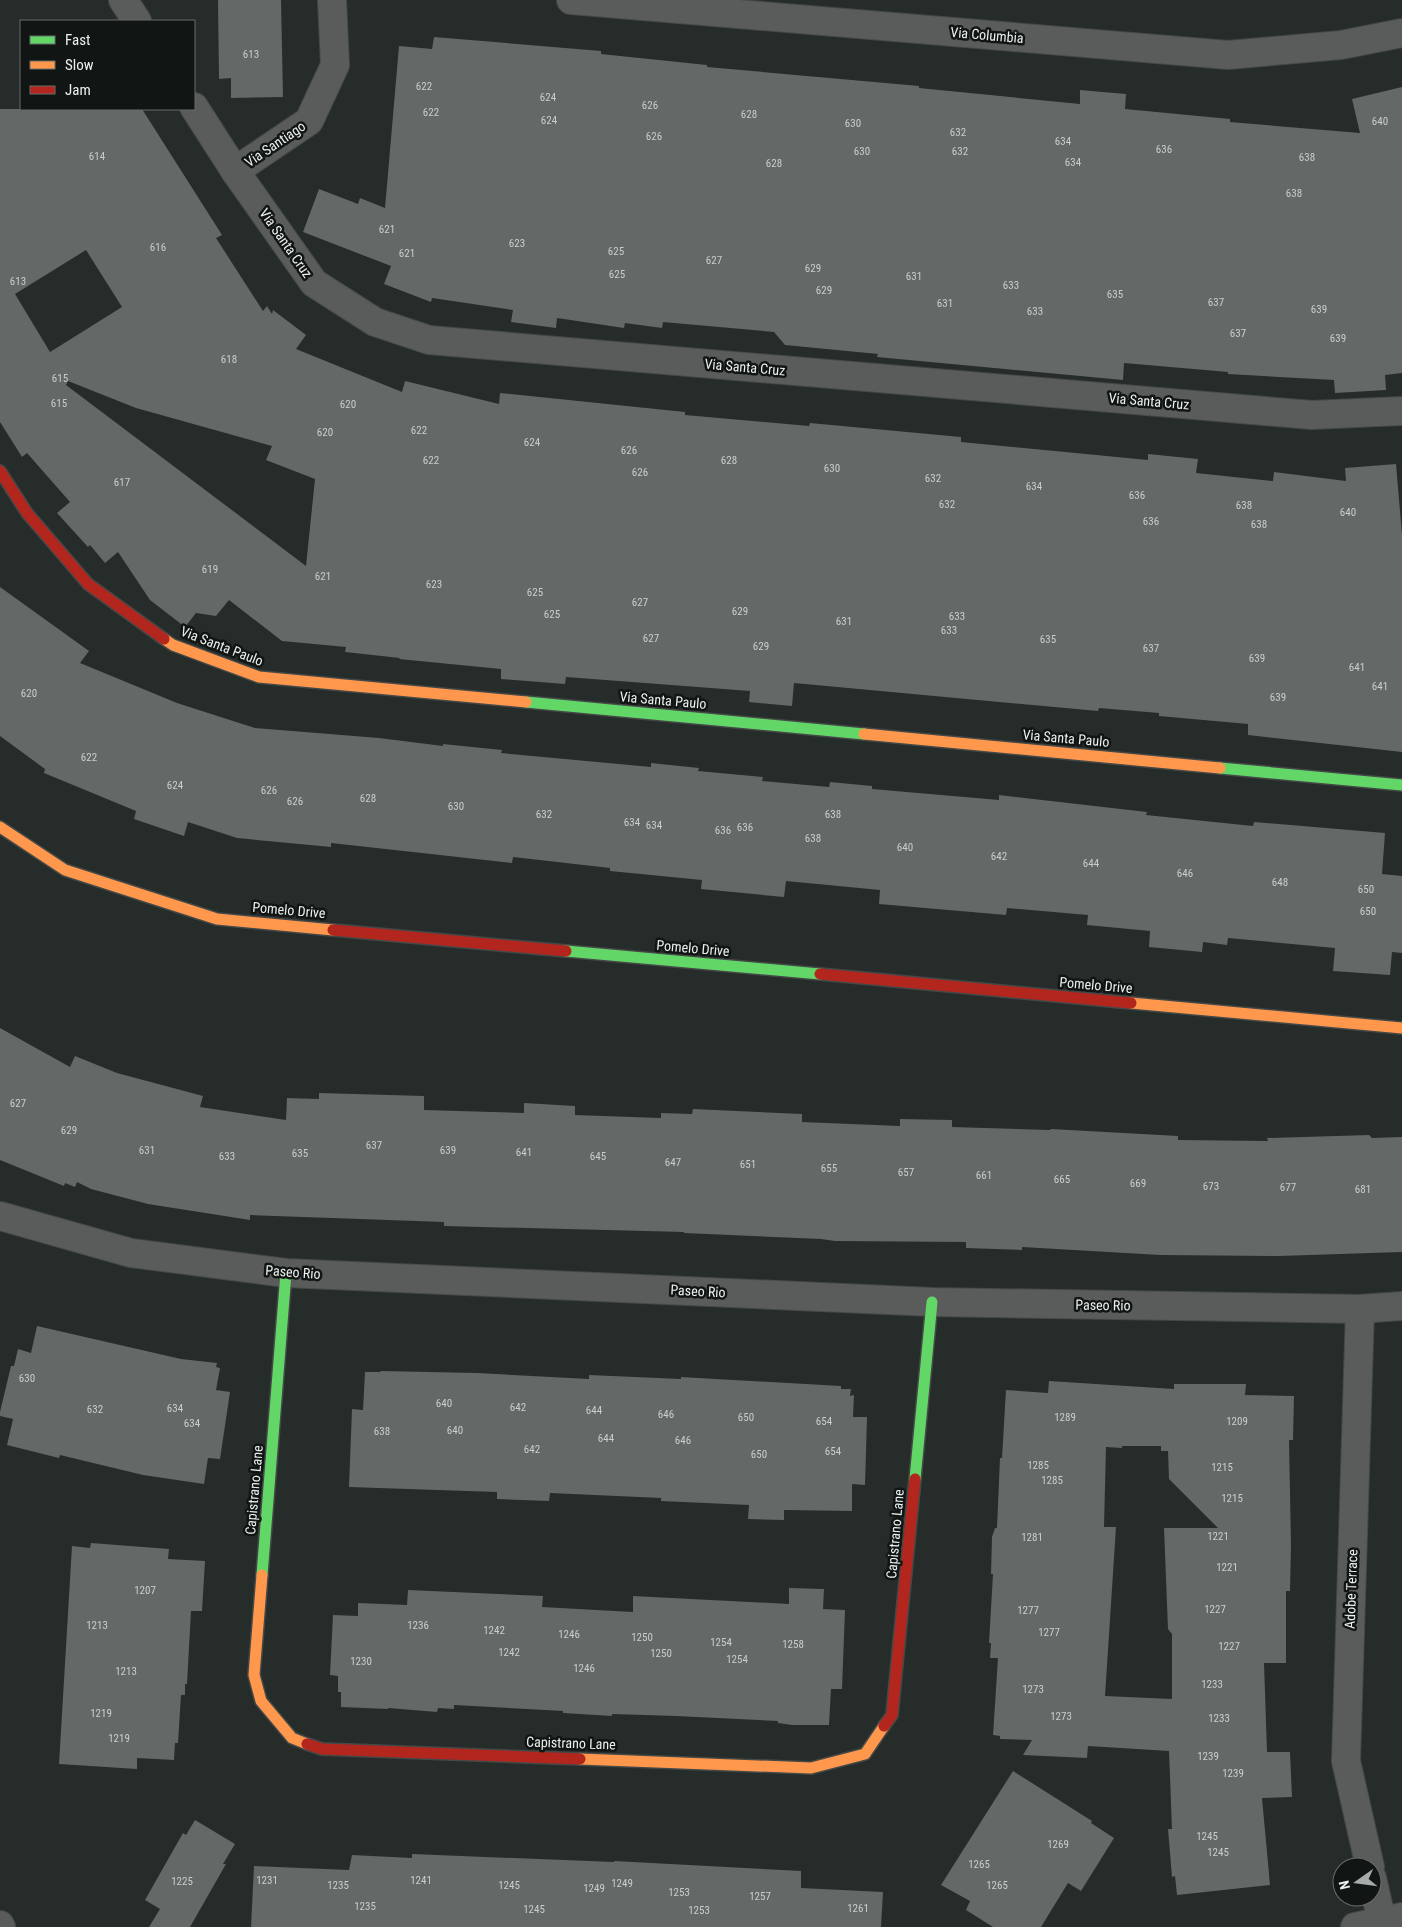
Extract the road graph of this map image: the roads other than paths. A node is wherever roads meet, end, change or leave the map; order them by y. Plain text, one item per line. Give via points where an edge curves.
1 (124, 0) edge
2 (332, 0) edge
3 (571, 0) edge
4 (136, 20) edge
5 (1402, 33) edge
6 (195, 110) edge
7 (235, 171) junction
8 (1402, 411) edge
9 (0, 471) edge
10 (1402, 785) edge
11 (0, 828) edge
12 (1402, 1028) edge
13 (0, 1216) edge
14 (286, 1273) junction
15 (932, 1302) junction
16 (1402, 1306) edge
17 (1360, 1309) junction
18 (1368, 1857) edge
19 (1382, 1899) edge
20 (1392, 1920) edge
21 (1355, 1927) edge

1 - 4 street
2 - 7 street, Via Santiago via 335,65 309,121
3 - 5 street, Via Columbia via 1228,55 1341,45
6 - 7 street, Via Santa Cruz
7 - 8 street, Via Santa Cruz via 314,283 375,322 429,340 1312,415
9 - 10 street, Via Santa Paulo via 27,513 88,584 173,645 259,677
11 - 12 street, Pomelo Drive via 65,870 217,919
13 - 14 street, Paseo Rio via 131,1253
14 - 15 street, Paseo Rio
14 - 15 street, Capistrano Lane via 254,1675 261,1701 292,1738 322,1749 811,1768 865,1754 892,1715
15 - 17 street, Paseo Rio
16 - 17 street, Paseo Rio
17 - 18 street, Adobe Terrace via 1346,1761
19 - 20 street
20 - 21 street

